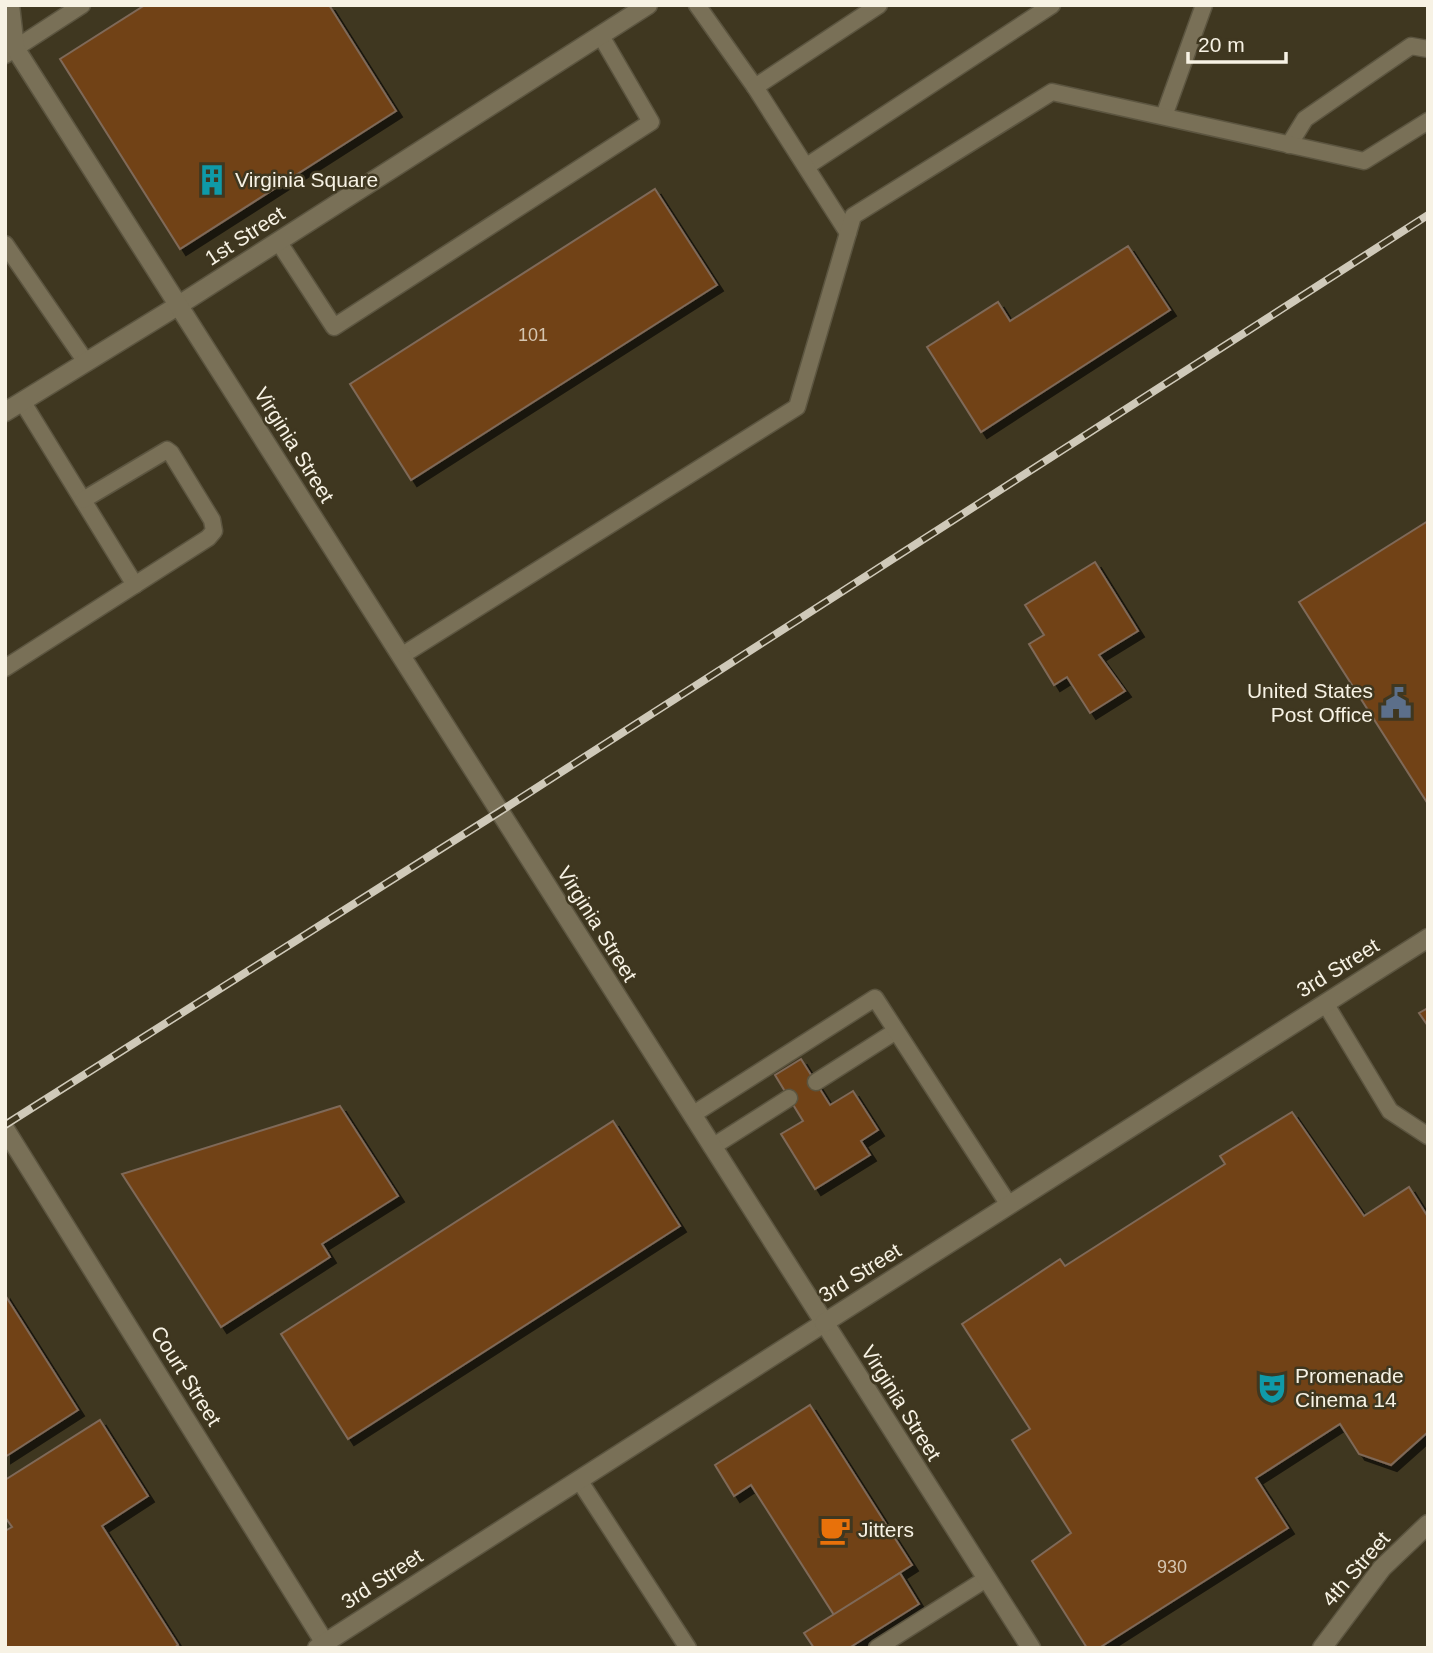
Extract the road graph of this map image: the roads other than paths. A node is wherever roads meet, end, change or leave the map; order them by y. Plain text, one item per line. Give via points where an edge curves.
1 (10, 5) edge
2 (82, 5) edge
3 (648, 5) edge
4 (696, 5) edge
5 (880, 5) edge
6 (1052, 5) edge
7 (1204, 5) edge
8 (601, 36) junction
9 (9, 48) edge
10 (1428, 49) edge
11 (755, 88) junction
12 (1164, 116) junction
13 (1428, 121) edge
14 (1289, 145) junction
15 (807, 166) junction
16 (848, 233) junction
17 (278, 241) junction
18 (5, 244) edge
19 (179, 305) junction
20 (86, 362) junction
21 (22, 401) junction
22 (5, 412) edge
23 (83, 500) junction
24 (135, 585) junction
25 (401, 656) junction
26 (5, 668) edge
27 (1428, 938) edge
28 (1325, 1003) junction
29 (896, 1031) junction
30 (816, 1082) dead end
31 (789, 1098) dead end
32 (691, 1115) junction
33 (5, 1129) edge
34 (1428, 1136) edge
35 (712, 1147) junction
36 (1009, 1205) junction
37 (824, 1323) junction
38 (579, 1480) junction
39 (1428, 1524) edge
40 (986, 1579) junction
41 (323, 1646) edge
42 (688, 1648) edge
43 (877, 1648) edge
44 (1031, 1648) edge
45 (1322, 1648) edge

1 - 9 main road
2 - 9 lane
3 - 8 main road, 1st Street
4 - 11 lane
5 - 11 lane
6 - 15 lane
7 - 12 lane
8 - 17 main road, 1st Street
8 - 17 lane via 651,122 334,327
9 - 19 main road, Virginia Street
10 - 14 lane via 1411,47 1305,119
11 - 15 lane
12 - 14 lane
12 - 16 lane via 1052,92 853,216
13 - 14 lane via 1364,161
15 - 16 lane
16 - 25 lane via 797,407
17 - 19 main road, 1st Street
18 - 20 lane
19 - 20 main road, 1st Street
19 - 25 main road, Virginia Street
20 - 21 main road, 1st Street
21 - 22 main road, 1st Street
21 - 23 lane
23 - 24 lane
23 - 24 lane via 160,452 167,450 178,464 214,531
24 - 26 lane
25 - 32 main road, Virginia Street
27 - 28 main road, 3rd Street
28 - 34 lane via 1390,1111
28 - 36 main road, 3rd Street
29 - 30 lane
29 - 32 lane via 875,998
29 - 36 lane
31 - 35 lane
32 - 35 main road, Virginia Street
33 - 41 main road, Court Street
35 - 37 main road, Virginia Street
36 - 37 main road, 3rd Street
37 - 38 main road, 3rd Street
37 - 40 main road, Virginia Street
38 - 41 main road, 3rd Street
38 - 42 lane
39 - 45 main road, 4th Street via 1381,1568
40 - 43 lane
40 - 44 main road, Virginia Street

